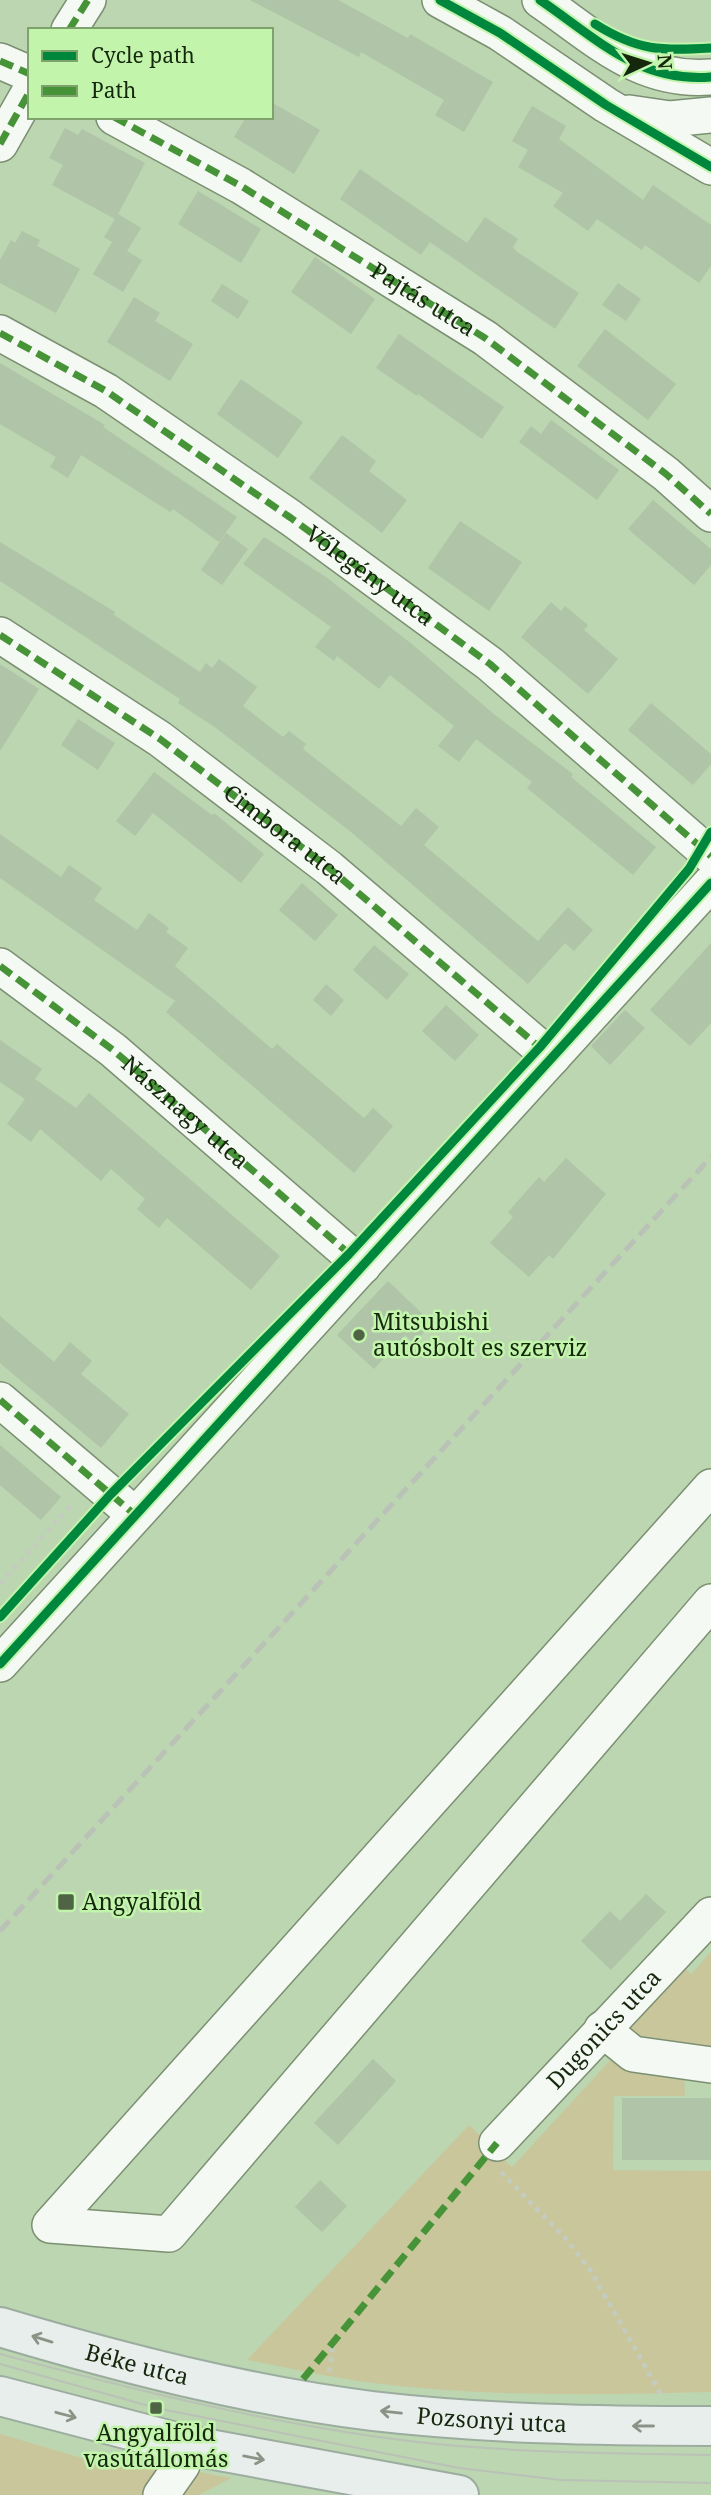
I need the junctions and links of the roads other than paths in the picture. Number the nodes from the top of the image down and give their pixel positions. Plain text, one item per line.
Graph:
1 (88, 0) edge
2 (440, 0) edge
3 (540, 0) edge
4 (70, 28) edge
5 (0, 61) edge
6 (28, 73) edge
7 (711, 77) edge
8 (28, 95) edge
9 (606, 105) junction
10 (711, 115) edge
11 (118, 119) edge
12 (0, 144) edge
13 (711, 167) edge
14 (0, 333) edge
15 (711, 514) edge
16 (0, 635) edge
17 (711, 856) edge
18 (711, 883) edge
19 (0, 966) edge
20 (552, 1058) junction
21 (363, 1266) junction
22 (0, 1400) edge
23 (711, 1487) edge
24 (134, 1514) junction
25 (711, 1602) edge
26 (0, 1664) edge
27 (711, 1915) edge
28 (602, 2029) junction
29 (711, 2065) edge
30 (497, 2143) road end
31 (0, 2327) edge
32 (275, 2395) joint
33 (0, 2396) edge
34 (711, 2426) edge
35 (187, 2445) junction
36 (161, 2495) edge
37 (459, 2495) edge

1 - 4 street
2 - 9 street
3 - 7 street
5 - 6 street
8 - 12 street
9 - 10 street
9 - 13 street
11 - 15 street, Pajtás utca
14 - 17 street, Vőlegény utca
16 - 20 street, Cimbora utca
18 - 20 street
19 - 21 street, Násznagy utca
20 - 21 street
21 - 24 street
22 - 24 street
23 - 25 street
24 - 26 street
27 - 28 street, Dugonics utca
28 - 29 street
28 - 30 street, Dugonics utca
32 -> 31 main road, Béke utca
34 -> 32 main road, Pozsonyi utca
33 -> 35 main road
35 - 36 street
35 -> 37 main road

